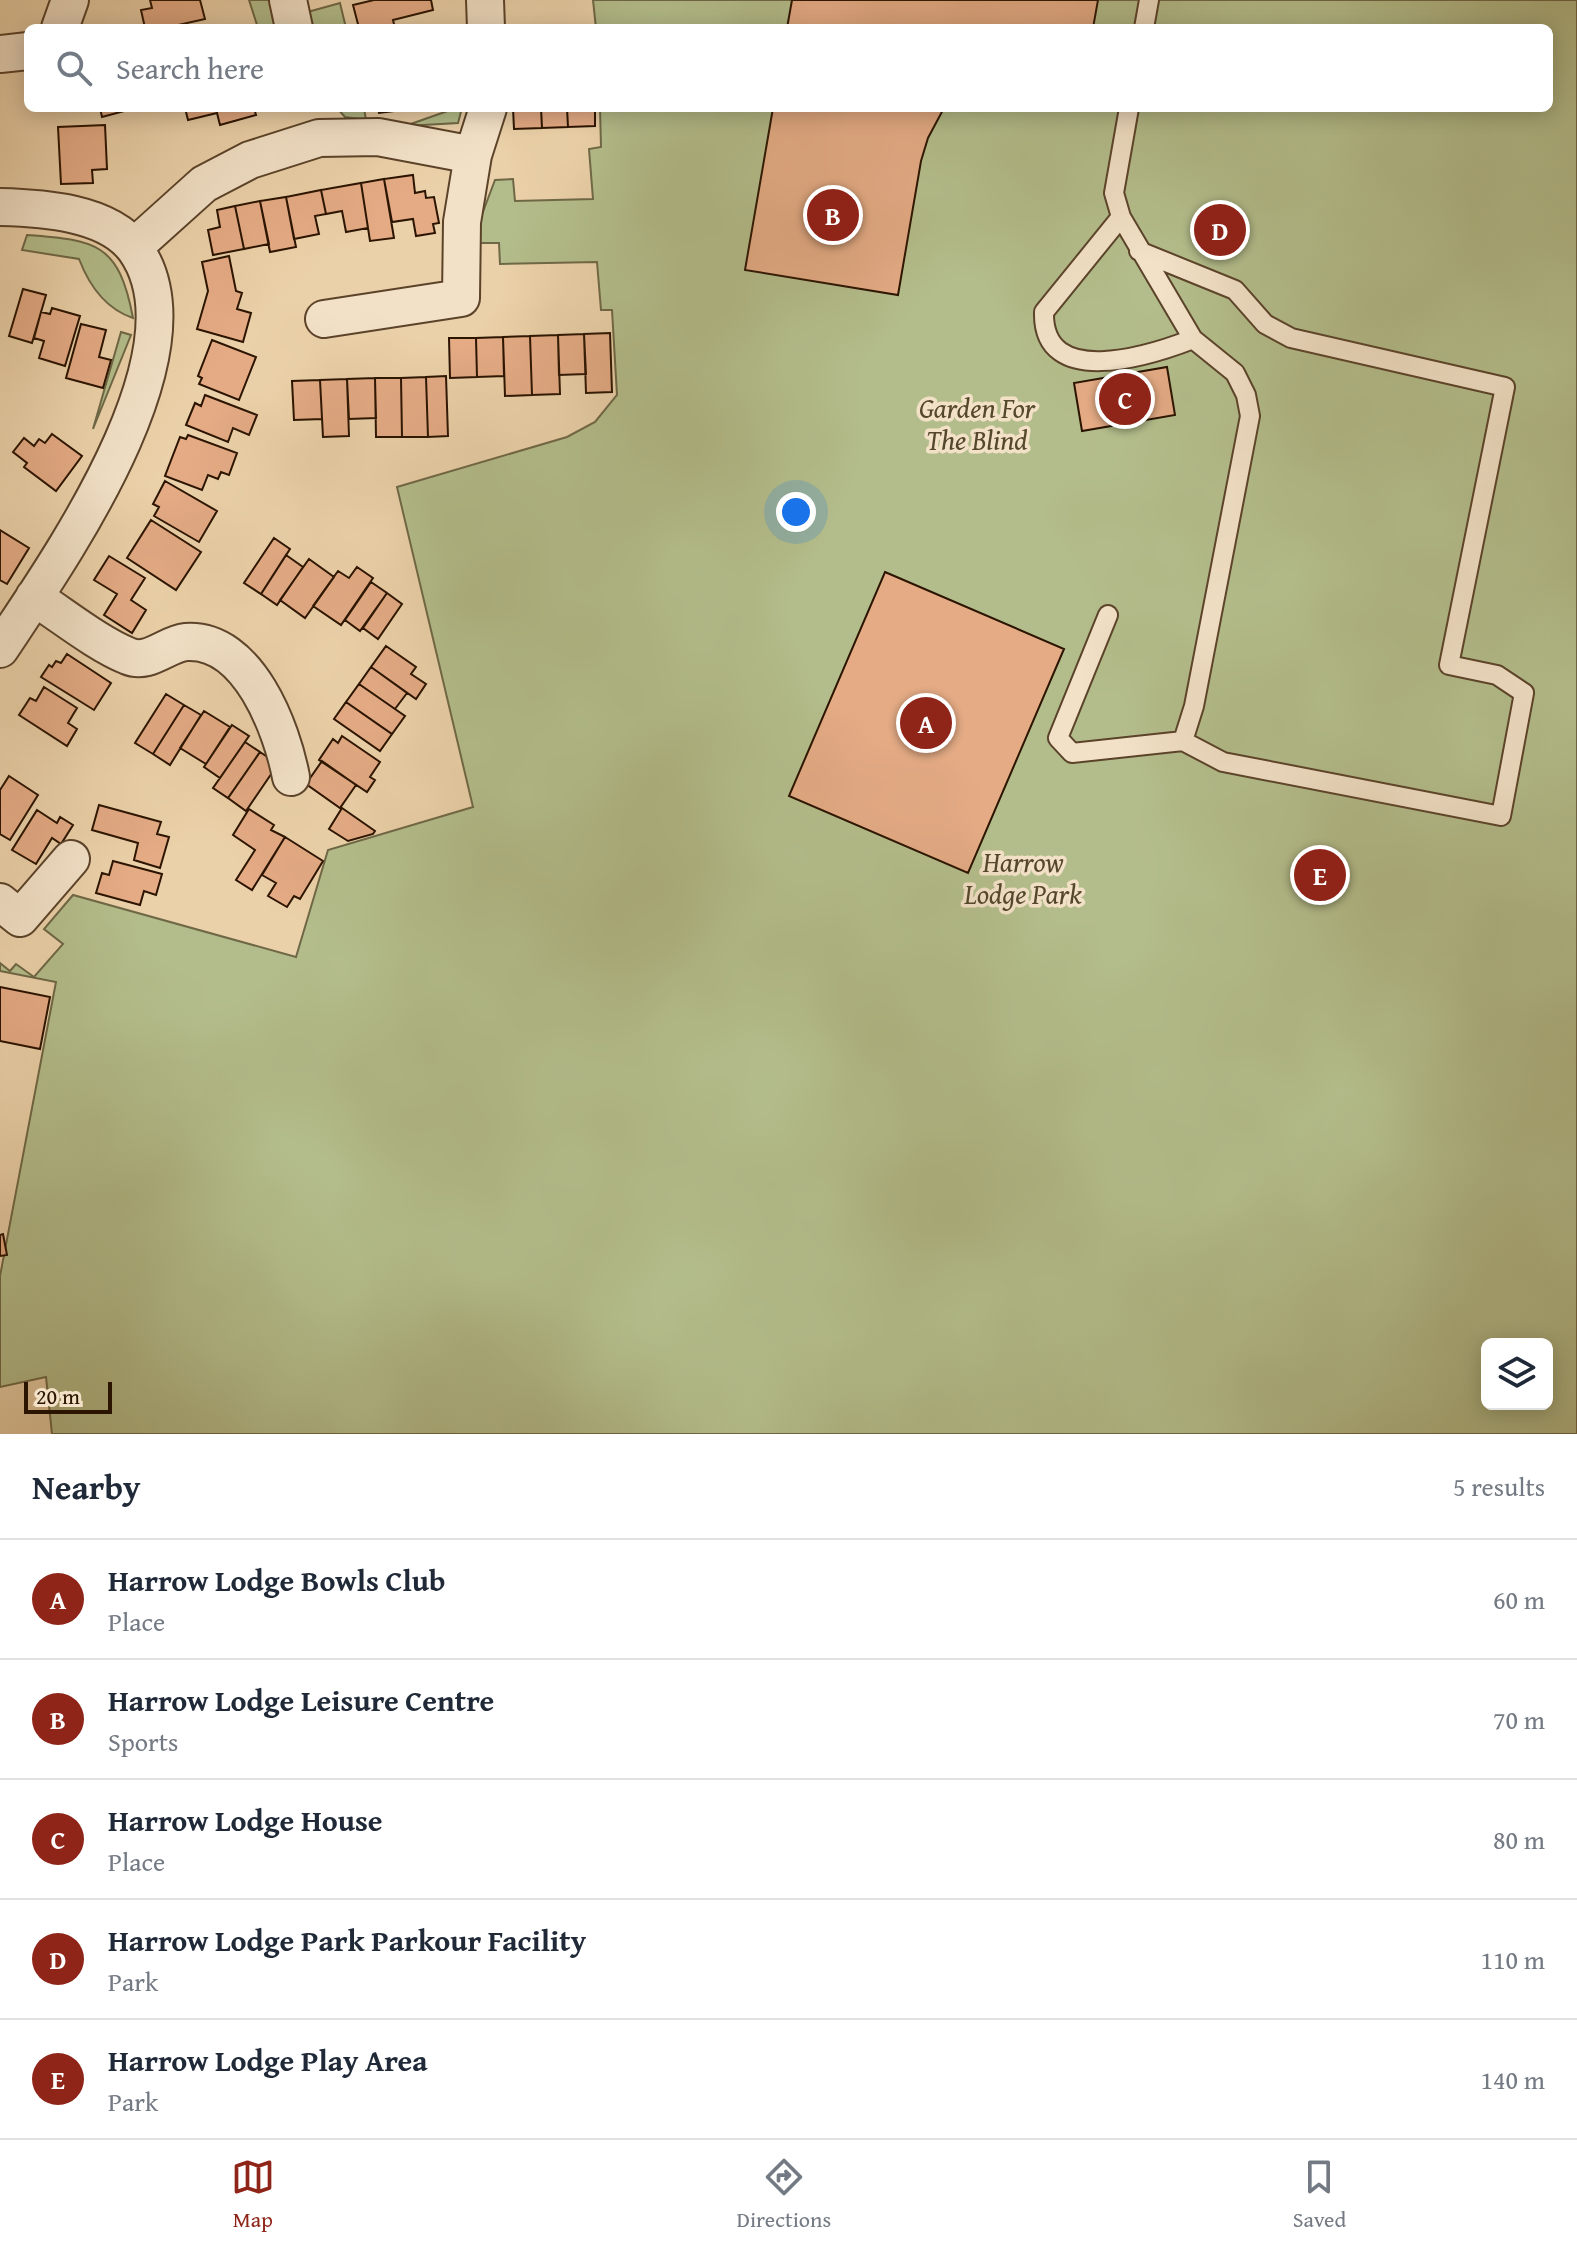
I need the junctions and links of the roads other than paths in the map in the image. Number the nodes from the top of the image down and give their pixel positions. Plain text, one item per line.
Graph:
1 (70, 0) edge
2 (288, 0) edge
3 (485, 0) edge
4 (1149, 0) edge
5 (61, 24) edge
6 (293, 24) edge
7 (486, 24) edge
8 (1145, 24) edge
9 (24, 51) edge
10 (0, 54) edge
11 (487, 112) edge
12 (1128, 112) edge
13 (315, 123) edge
14 (473, 155) junction
15 (0, 207) edge
16 (1121, 217) junction
17 (134, 247) junction
18 (1139, 251) junction
19 (324, 319) dead end
20 (1193, 339) junction
21 (34, 597) junction
22 (1108, 615) dead end
23 (0, 649) edge
24 (1183, 741) junction
25 (291, 777) dead end
26 (71, 859) dead end
27 (0, 902) edge

1 - 5 street
2 - 6 street
3 - 7 street
4 - 8 lane
9 - 10 street
11 - 14 street
12 - 16 lane
13 - 14 street
13 - 17 street
14 - 19 street
15 - 17 street
16 - 18 lane
16 - 20 lane
17 - 21 street
18 - 20 lane
18 - 24 lane
20 - 24 lane
21 - 23 street
21 - 25 street
22 - 24 lane
26 - 27 street

